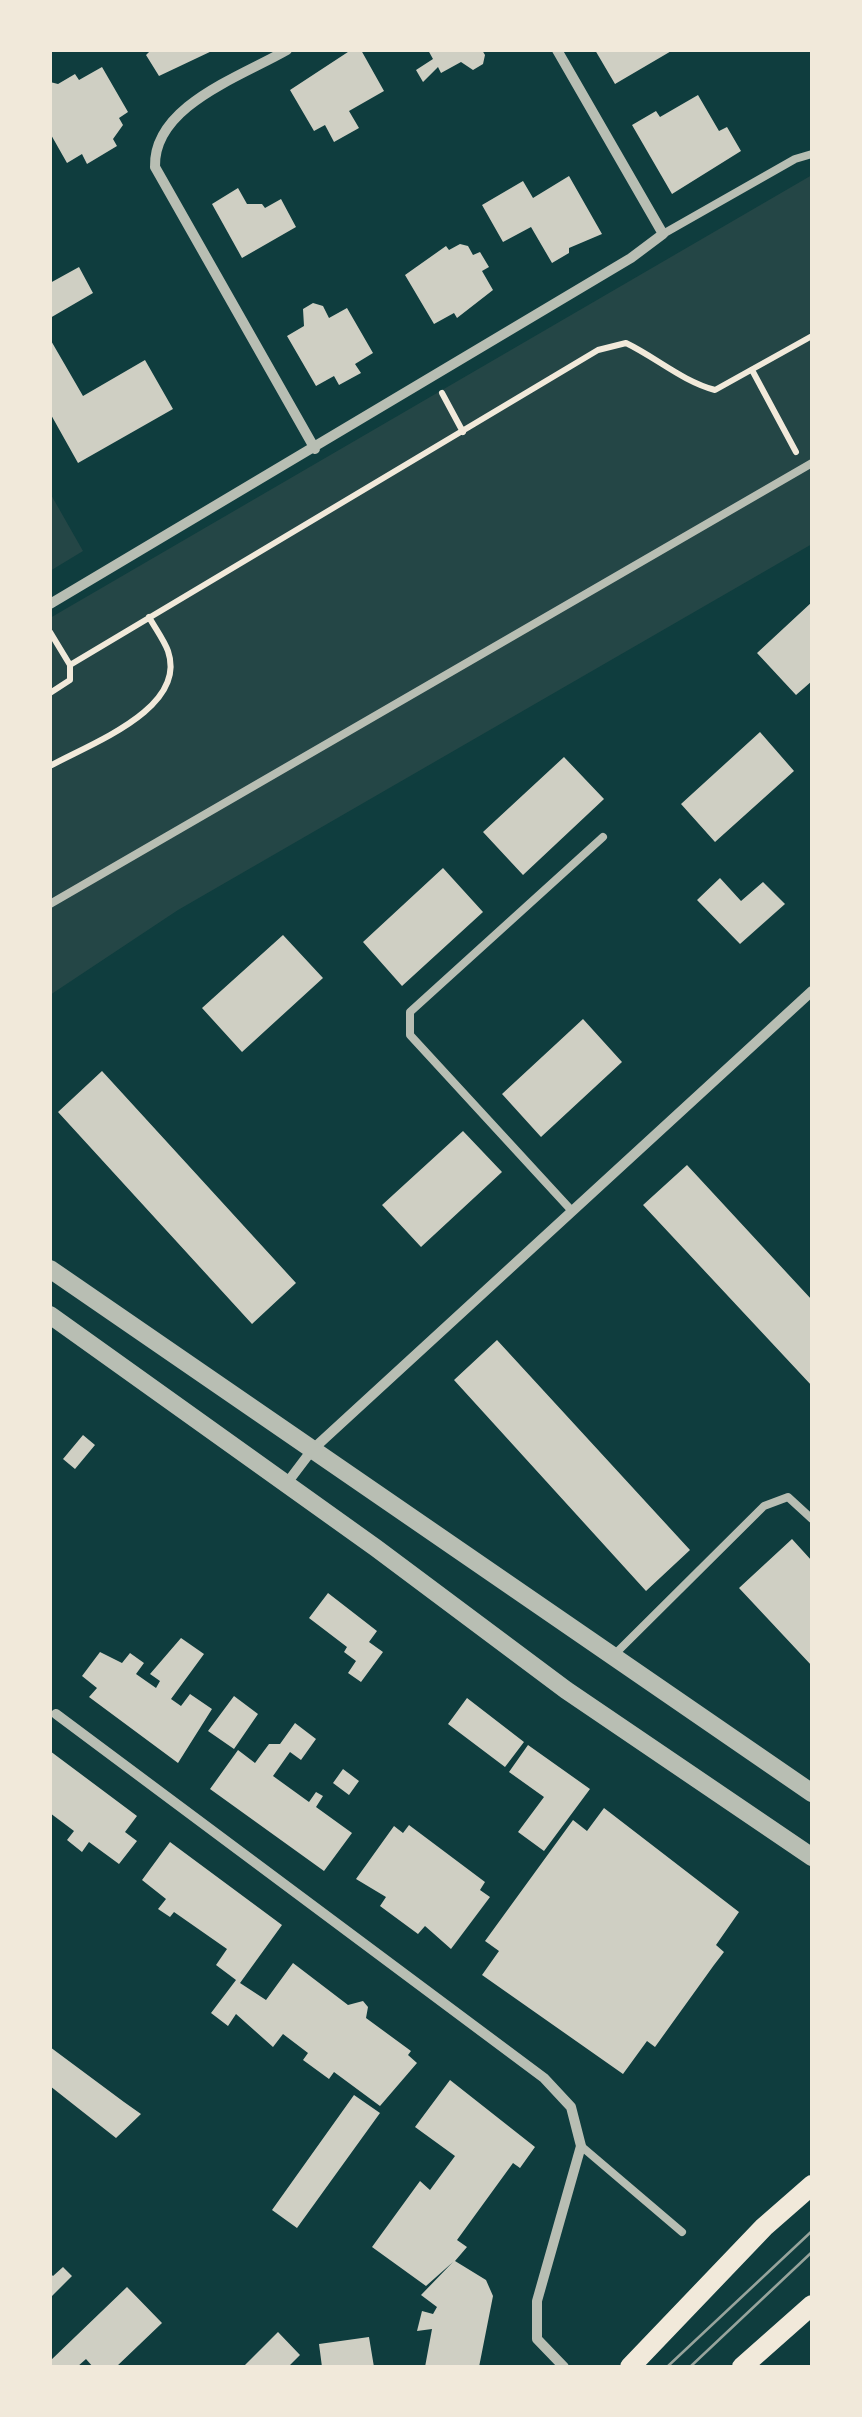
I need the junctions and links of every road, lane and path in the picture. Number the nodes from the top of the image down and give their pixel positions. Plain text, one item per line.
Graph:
1 (286, 50) edge
2 (557, 50) edge
3 (812, 154) edge
4 (663, 234) junction
5 (812, 336) edge
6 (752, 370) junction
7 (432, 374) junction
8 (463, 432) junction
9 (315, 448) junction
10 (808, 465) edge
11 (50, 604) edge
12 (149, 617) junction
13 (50, 632) edge
14 (70, 665) junction
15 (50, 693) edge
16 (50, 766) edge
17 (602, 837) dead end
18 (50, 904) edge
19 (812, 991) edge
20 (572, 1211) junction
21 (50, 1268) edge
22 (50, 1315) edge
23 (312, 1450) junction
24 (286, 1483) junction
25 (812, 1519) edge
26 (612, 1657) junction
27 (56, 1714) dead end
28 (812, 1793) edge
29 (812, 1857) edge
30 (582, 2146) junction
31 (812, 2185) edge
32 (682, 2232) dead end
33 (812, 2305) edge
34 (564, 2367) edge
35 (630, 2367) edge
36 (742, 2367) edge

1 - 9 street
2 - 4 street
3 - 4 lane
4 - 7 street
5 - 6 path
6 - 8 path
6 - 10 path
7 - 8 path
7 - 9 street
8 - 12 path
9 - 11 street
10 - 18 lane
12 - 14 path
12 - 16 path
13 - 14 path
14 - 15 path
17 - 20 lane
19 - 20 street
20 - 23 street
21 - 23 street
22 - 24 street
23 - 24 street
23 - 26 street
24 - 29 street
25 - 26 lane
26 - 28 street
27 - 30 street
30 - 32 lane
30 - 34 street
31 - 35 main road
33 - 36 main road

